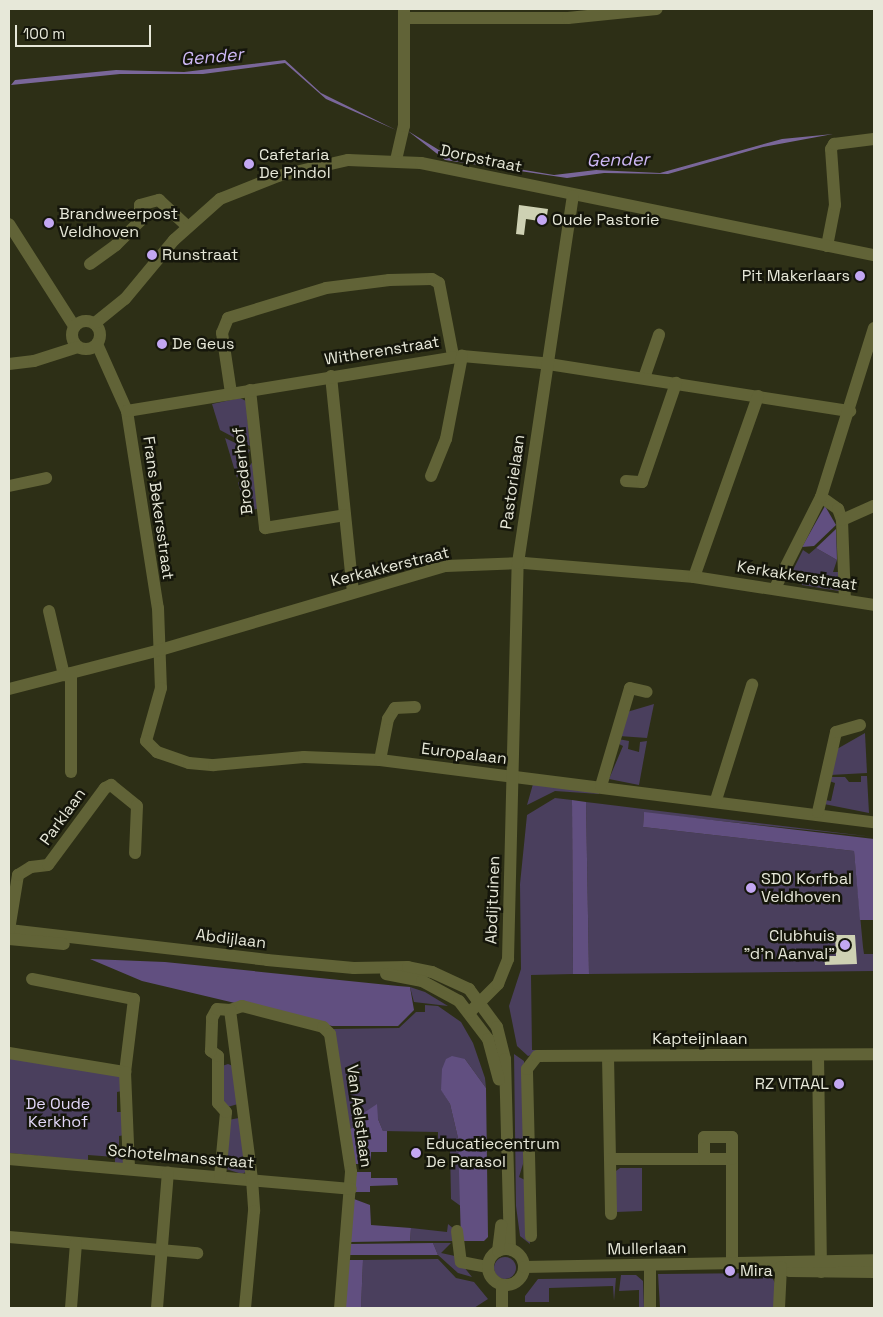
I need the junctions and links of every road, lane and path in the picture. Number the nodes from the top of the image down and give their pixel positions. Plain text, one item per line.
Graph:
1 (657, 9) edge
2 (616, 12) edge
3 (404, 14) edge
4 (874, 139) edge
5 (396, 160) junction
6 (573, 196) junction
7 (9, 224) edge
8 (187, 226) junction
9 (827, 246) junction
10 (874, 255) edge
11 (90, 264) dead end
12 (874, 328) edge
13 (86, 335) junction
14 (659, 335) dead end
15 (457, 356) junction
16 (13, 363) edge
17 (547, 364) junction
18 (331, 376) junction
19 (644, 378) junction
20 (676, 383) junction
21 (250, 390) junction
22 (231, 393) junction
23 (758, 396) junction
24 (127, 411) junction
25 (850, 411) junction
26 (431, 476) dead end
27 (46, 478) dead end
28 (626, 481) dead end
29 (9, 486) edge
30 (821, 497) junction
31 (874, 506) edge
32 (345, 514) junction
33 (842, 520) junction
34 (518, 563) junction
35 (694, 578) junction
36 (775, 588) junction
37 (352, 592) junction
38 (845, 600) junction
39 (874, 605) edge
40 (49, 610) dead end
41 (160, 650) junction
42 (68, 674) junction
43 (752, 684) dead end
44 (9, 689) edge
45 (647, 692) dead end
46 (415, 707) dead end
47 (860, 725) dead end
48 (380, 760) junction
49 (71, 772) dead end
50 (512, 776) junction
51 (600, 786) junction
52 (716, 800) junction
53 (818, 812) junction
54 (874, 822) edge
55 (135, 853) dead end
56 (9, 930) edge
57 (9, 939) edge
58 (104, 942) junction
59 (354, 968) junction
60 (32, 979) dead end
61 (480, 1001) junction
62 (230, 1010) junction
63 (470, 1012) junction
64 (9, 1052) edge
65 (874, 1054) edge
66 (238, 1055) junction
67 (818, 1055) junction
68 (218, 1056) junction
69 (608, 1056) junction
70 (125, 1072) junction
71 (245, 1109) junction
72 (226, 1112) junction
73 (9, 1159) edge
74 (610, 1159) junction
75 (704, 1159) junction
76 (732, 1160) junction
77 (129, 1169) junction
78 (168, 1172) junction
79 (220, 1177) junction
80 (252, 1179) junction
81 (351, 1189) junction
82 (611, 1214) dead end
83 (457, 1231) dead end
84 (531, 1236) dead end
85 (9, 1237) edge
86 (76, 1243) junction
87 (162, 1250) junction
88 (504, 1250) junction
89 (197, 1253) dead end
90 (874, 1260) edge
91 (732, 1264) junction
92 (775, 1265) junction
93 (650, 1266) junction
94 (487, 1267) junction
95 (822, 1267) junction
96 (524, 1268) junction
97 (874, 1272) edge
98 (506, 1285) junction
99 (71, 1308) edge
100 (157, 1308) edge
101 (245, 1308) edge
102 (340, 1308) edge
103 (502, 1308) edge
104 (509, 1308) edge
105 (650, 1308) edge
106 (779, 1308) edge

1 - 2 street
2 - 3 street
3 - 5 street
4 - 9 street
5 - 6 street, Dorpstraat
5 - 8 street, Dorpstraat
6 - 9 street, Dorpstraat
6 - 17 street, Pastorielaan
7 - 13 street, Frans Bekersstraat
8 - 11 street
8 - 13 street, Dorpstraat
9 - 10 street, Dorpstraat
12 - 25 street
13 - 16 street, Dorpstraat
13 - 24 street, Frans Bekersstraat
14 - 19 street
15 - 17 street, Witherenstraat
15 - 18 street, Witherenstraat
15 - 22 street
15 - 26 street
17 - 19 street, Witherenstraat
17 - 34 street, Pastorielaan
18 - 21 street, Witherenstraat
18 - 32 street
19 - 20 street, Witherenstraat
20 - 23 street, Witherenstraat
20 - 28 street
21 - 22 street, Witherenstraat
21 - 32 street, Broederhof
22 - 24 street, Witherenstraat
23 - 25 street, Witherenstraat
23 - 35 street
24 - 41 street, Frans Bekersstraat
25 - 30 street
27 - 29 street
30 - 33 street
30 - 36 street
31 - 33 street
32 - 37 street
33 - 38 street
34 - 35 street, Kerkakkerstraat
34 - 37 street, Kerkakkerstraat
34 - 50 street, Pastorielaan
35 - 36 street, Kerkakkerstraat
36 - 38 street, Kerkakkerstraat
37 - 41 street, Kerkakkerstraat
38 - 39 street, Kerkakkerstraat
40 - 42 street
41 - 42 street, Kerkakkerstraat
41 - 48 street, Europalaan
42 - 44 street, Kerkakkerstraat
42 - 49 street, Parklaan
43 - 52 street
45 - 51 street
46 - 48 street
47 - 53 street
48 - 50 street, Europalaan
50 - 51 street, Europalaan
50 - 61 street, Abdijtuinen
51 - 52 street, Europalaan
52 - 53 street, Europalaan
53 - 54 street, Europalaan
55 - 56 street, Parklaan
56 - 58 street, Abdijlaan
57 - 58 street, Abdijlaan
58 - 59 street, Abdijlaan
59 - 61 street, Abdijlaan
59 - 63 street, Abdijlaan
60 - 70 street
61 - 63 street, Abdijtuinen
61 - 88 street, Abdijlaan
62 - 66 street
62 - 68 street
62 - 81 street, Van Aelstlaan
63 - 88 street
64 - 70 street
65 - 67 street, Kapteijnlaan
66 - 68 street
66 - 71 street
67 - 69 street, Kapteijnlaan
67 - 95 street
68 - 72 street
69 - 74 street
69 - 84 street, Kapteijnlaan
70 - 77 street
71 - 72 street
71 - 80 street
72 - 79 street
73 - 77 street, Schotelmansstraat
74 - 75 street
74 - 82 street
75 - 76 street
75 - 76 street
76 - 91 street
77 - 78 street, Schotelmansstraat
78 - 79 street, Schotelmansstraat
78 - 87 street
79 - 80 street, Schotelmansstraat
80 - 81 street, Schotelmansstraat
80 - 101 street
81 - 102 street, Van Aelstlaan
83 - 94 street
85 - 86 street
86 - 87 street
86 - 99 street
87 - 89 street
87 - 100 street
88 - 94 street
88 - 96 street
90 - 95 street, Mullerlaan
91 - 92 street, Mullerlaan
91 - 93 street, Mullerlaan
92 - 95 street, Mullerlaan
92 - 106 street
93 - 96 street, Mullerlaan
93 - 105 street
94 - 98 street
95 - 97 street, Mullerlaan
96 - 98 street
98 - 103 street
98 - 104 street

